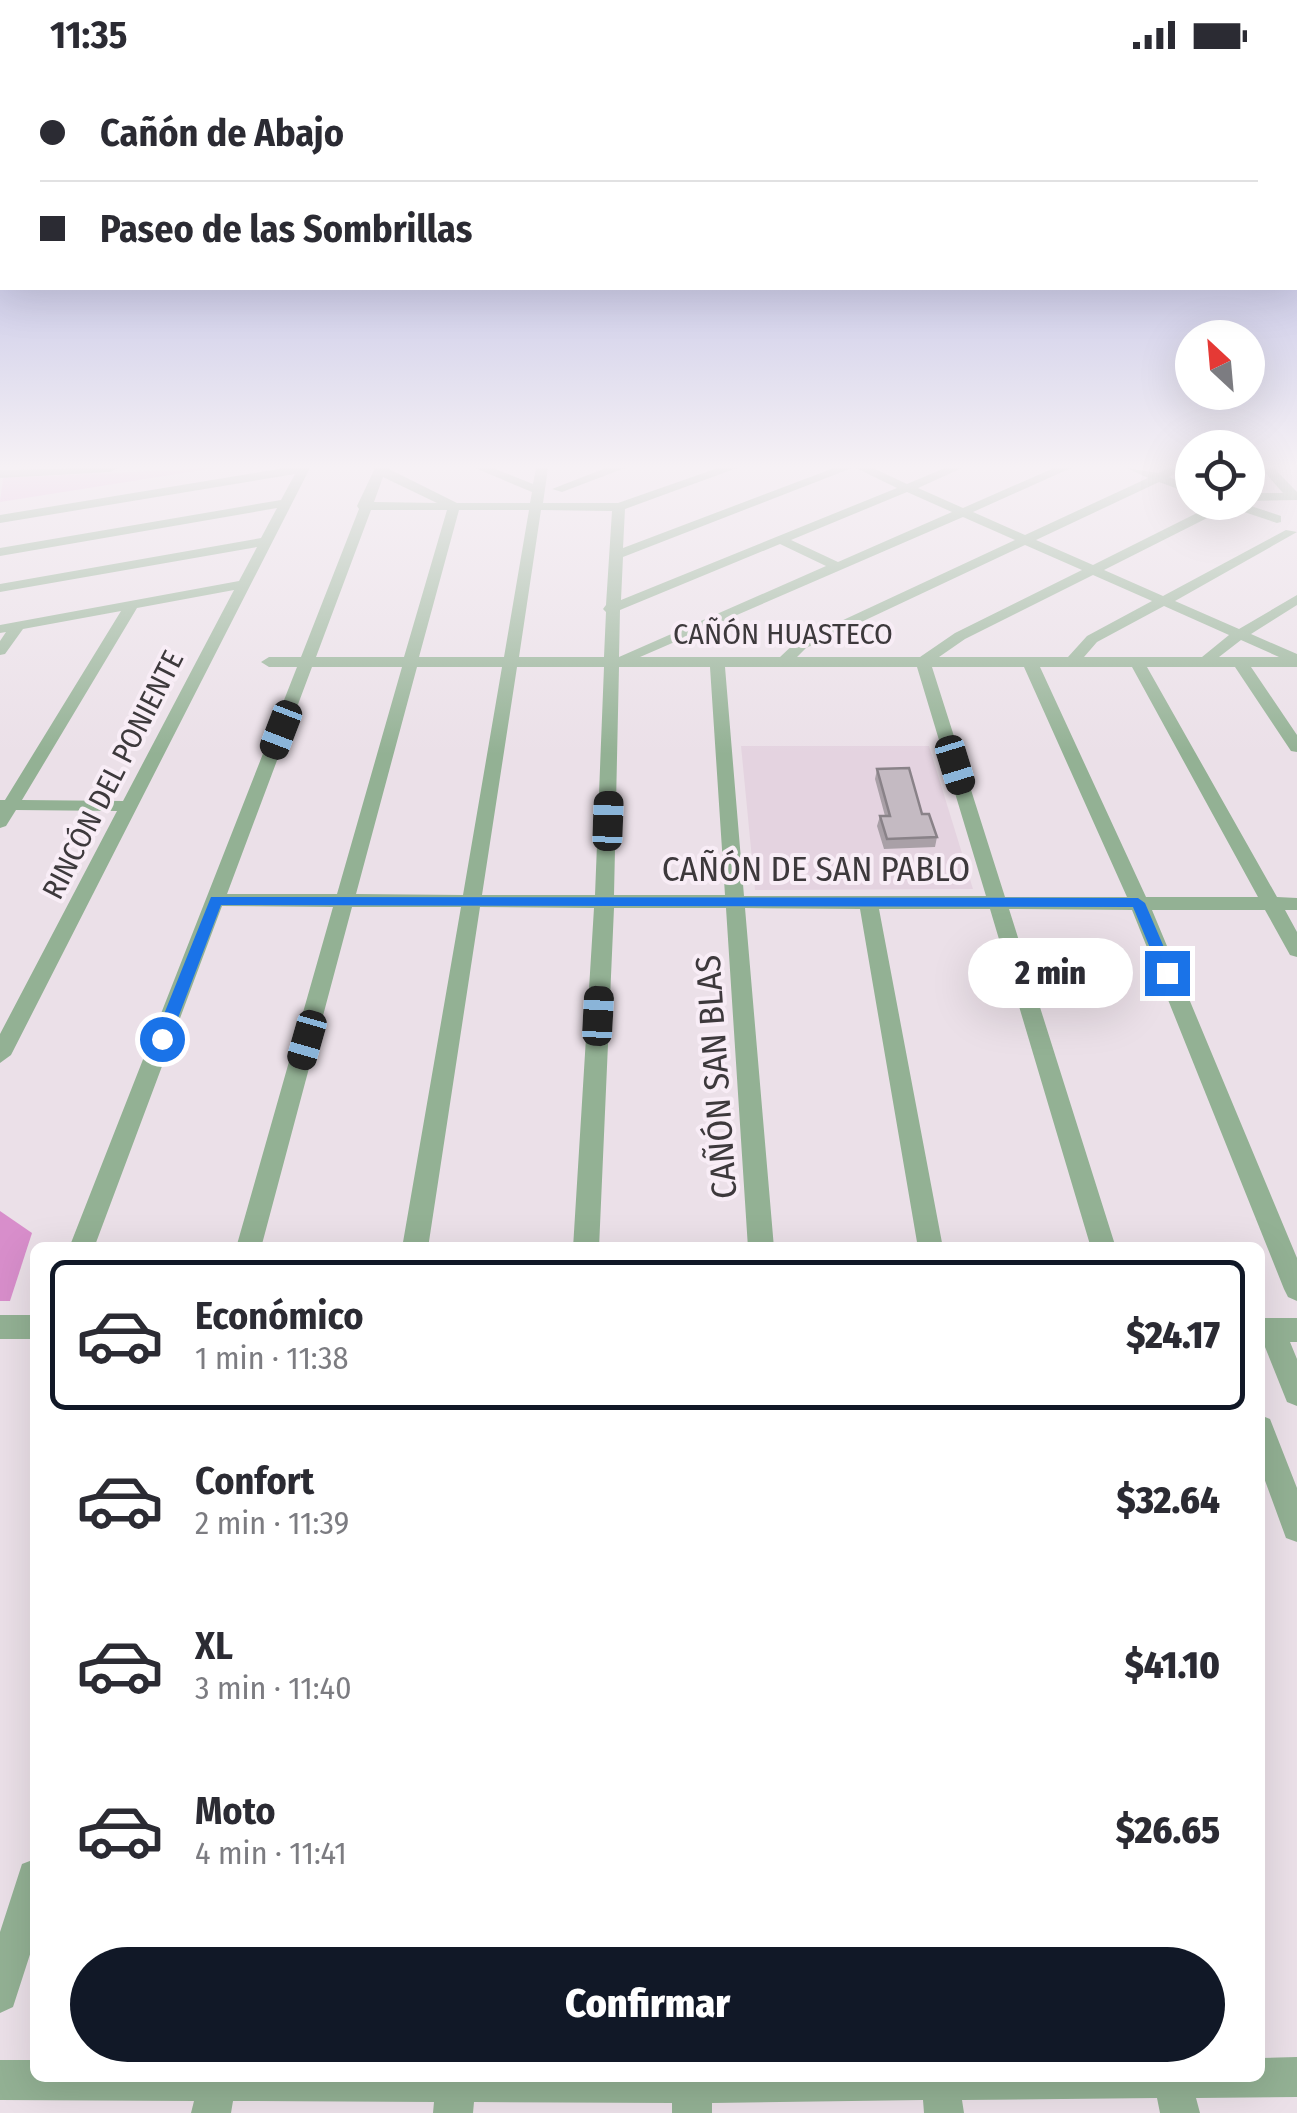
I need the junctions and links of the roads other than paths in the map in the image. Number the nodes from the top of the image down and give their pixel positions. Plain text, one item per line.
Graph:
1 (137, 563) edge
2 (254, 563) edge
3 (342, 563) edge
4 (438, 563) edge
5 (532, 563) edge
6 (615, 563) edge
7 (723, 563) edge
8 (830, 563) edge
9 (842, 563) edge
10 (974, 563) edge
11 (1076, 563) edge
12 (1105, 563) edge
13 (1240, 563) edge
14 (836, 566) junction
15 (1092, 570) junction
16 (243, 584) junction
17 (0, 588) edge
18 (1297, 599) edge
19 (1164, 601) junction
20 (132, 605) junction
21 (610, 609) junction
22 (18, 626) junction
23 (0, 630) edge
24 (1241, 634) junction
25 (0, 650) edge
26 (1297, 661) edge
27 (269, 662) dead end
28 (307, 662) junction
29 (410, 662) junction
30 (512, 662) junction
31 (613, 662) junction
32 (718, 662) junction
33 (784, 662) junction
34 (924, 662) junction
35 (1030, 662) junction
36 (1072, 662) junction
37 (1136, 662) junction
38 (1207, 662) junction
39 (1240, 662) junction
40 (1297, 748) edge
41 (6, 805) edge
42 (130, 806) junction
43 (0, 822) edge
44 (216, 900) junction
45 (475, 900) junction
46 (605, 900) junction
47 (736, 900) junction
48 (346, 901) junction
49 (868, 902) junction
50 (996, 902) junction
51 (1138, 903) junction
52 (1272, 904) junction
53 (1297, 904) edge
54 (1297, 950) edge
55 (0, 1054) edge
56 (83, 1242) edge
57 (250, 1242) edge
58 (416, 1242) edge
59 (586, 1242) edge
60 (760, 1242) edge
61 (930, 1242) edge
62 (1102, 1242) edge
63 (1297, 1289) edge
64 (30, 1327) edge
65 (0, 1328) edge
66 (1276, 1330) edge
67 (1297, 1393) edge
68 (1265, 1442) edge
69 (1297, 1528) edge
70 (30, 1895) edge
71 (0, 1994) edge
72 (1297, 2077) edge
73 (1265, 2078) edge
74 (0, 2080) edge
75 (30, 2081) edge
76 (43, 2082) edge
77 (1226, 2082) edge
78 (215, 2090) edge
79 (455, 2090) edge
80 (941, 2090) edge
81 (1175, 2090) edge
82 (691, 2091) edge

1 - 17 street
2 - 16 street, RINCÓN DEL PONIENTE
3 - 28 street
4 - 29 street
5 - 30 street
6 - 21 street
7 - 21 street
8 - 14 street
9 - 14 street
10 - 33 street
11 - 15 street
12 - 15 street
13 - 19 street
14 - 31 street
15 - 19 street
15 - 34 street
16 - 20 street
16 - 42 street, RINCÓN DEL PONIENTE
18 - 24 street
19 - 24 street
19 - 36 street
20 - 22 street
20 - 41 street
21 - 31 street
22 - 23 street
22 - 25 street
24 - 26 street
24 - 38 street
26 - 39 street, CAÑÓN HUASTECO
27 - 28 street, CAÑÓN HUASTECO
28 - 29 street, CAÑÓN HUASTECO
28 - 44 street
29 - 30 street, CAÑÓN HUASTECO
29 - 48 street
30 - 31 street, CAÑÓN HUASTECO
30 - 45 street
31 - 32 street, CAÑÓN HUASTECO
31 - 46 street
32 - 33 street, CAÑÓN HUASTECO
32 - 47 street, CAÑÓN SAN BLAS
33 - 34 street, CAÑÓN HUASTECO
34 - 35 street, CAÑÓN HUASTECO
34 - 50 street
35 - 36 street, CAÑÓN HUASTECO
35 - 51 street
36 - 37 street, CAÑÓN HUASTECO
37 - 38 street, CAÑÓN HUASTECO
37 - 52 street
38 - 39 street, CAÑÓN HUASTECO
39 - 40 street
41 - 42 street
41 - 43 street
42 - 55 street, RINCÓN DEL PONIENTE
44 - 48 street, CAÑÓN DE SAN PABLO
44 - 56 street
45 - 46 street, CAÑÓN DE SAN PABLO
45 - 48 street, CAÑÓN DE SAN PABLO
45 - 58 street
46 - 47 street, CAÑÓN DE SAN PABLO
46 - 59 street
47 - 49 street, CAÑÓN DE SAN PABLO
47 - 60 street, CAÑÓN SAN BLAS
48 - 57 street
49 - 50 street, CAÑÓN DE SAN PABLO
49 - 61 street
50 - 51 street, CAÑÓN DE SAN PABLO
50 - 62 street
51 - 52 street, CAÑÓN DE SAN PABLO
51 - 63 street
52 - 53 street, CAÑÓN DE SAN PABLO
52 - 54 street
64 - 65 street
66 - 67 street
68 - 69 street
70 - 71 street
72 - 73 street
74 - 75 street
76 - 78 street
77 - 81 street
78 - 79 street
79 - 82 street
80 - 81 street
80 - 82 street

